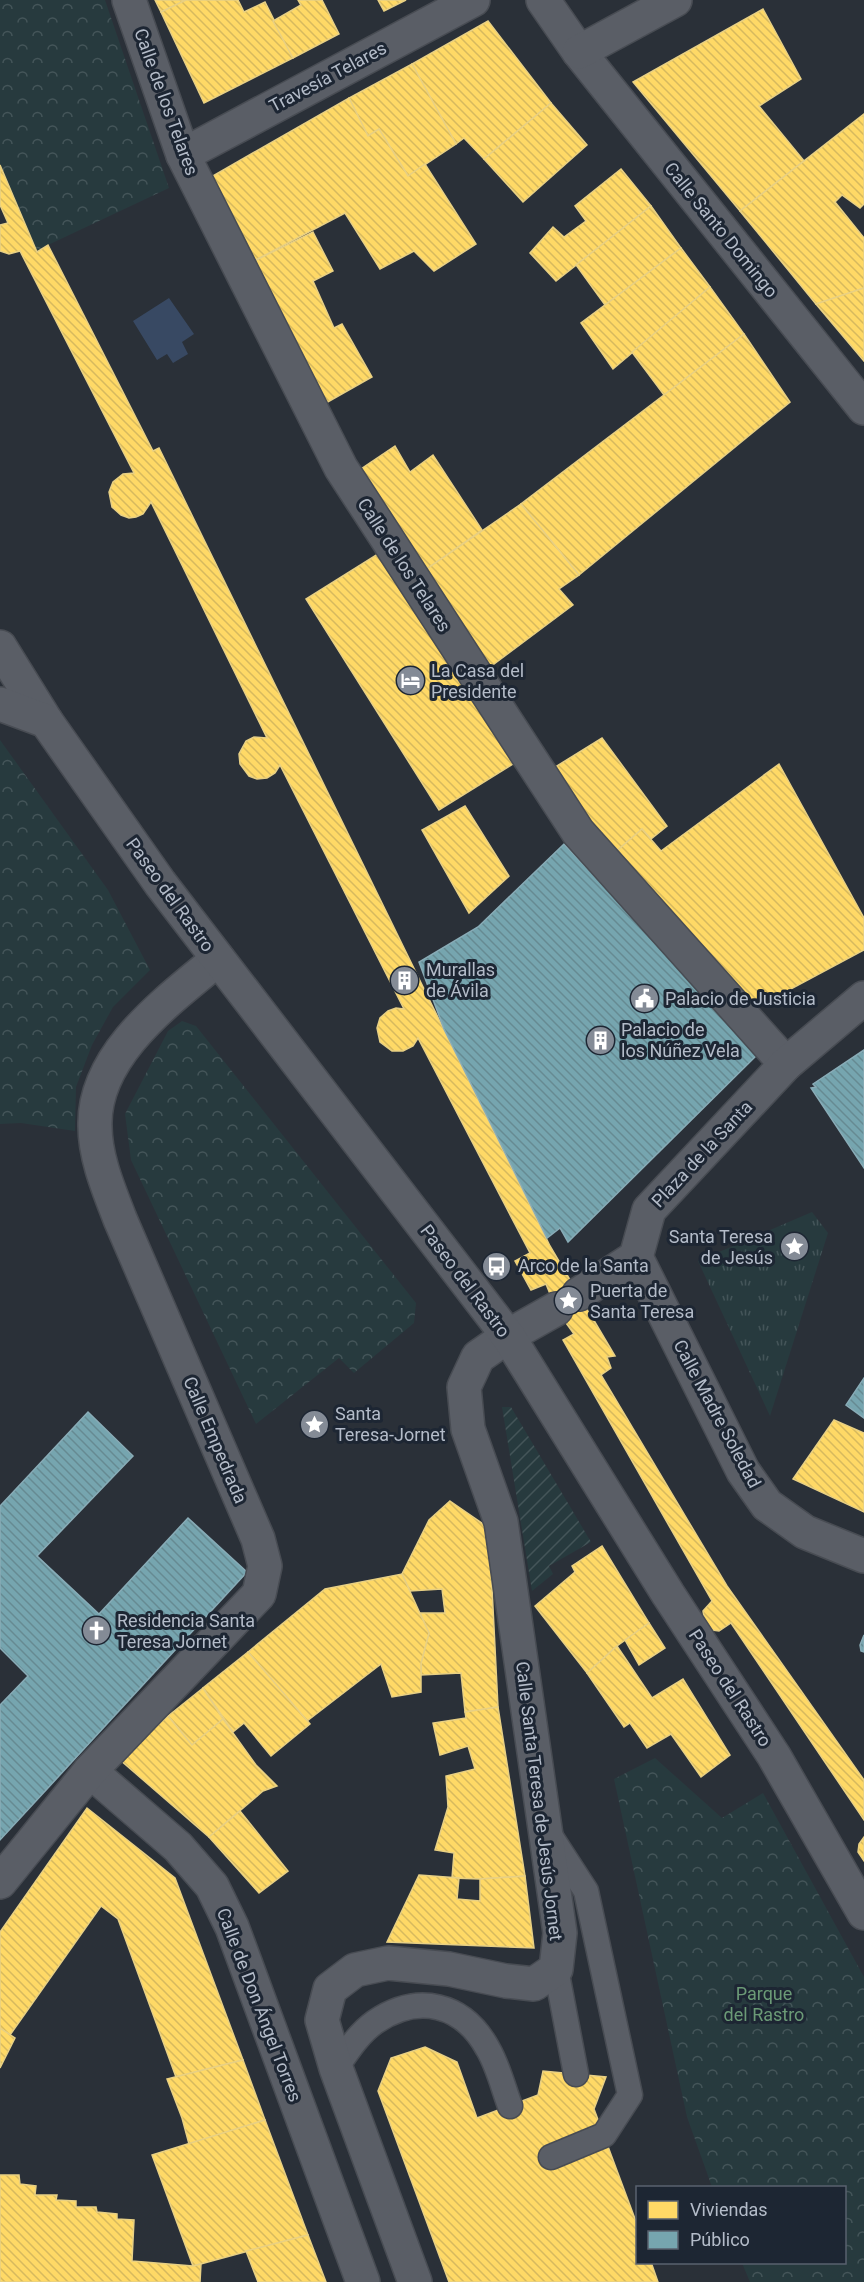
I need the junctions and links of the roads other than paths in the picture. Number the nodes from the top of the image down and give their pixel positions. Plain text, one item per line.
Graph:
1 (129, 0) edge
2 (473, 0) edge
3 (543, 0) edge
4 (675, 0) edge
5 (579, 52) junction
6 (183, 155) junction
7 (864, 408) edge
8 (0, 647) edge
9 (0, 704) edge
10 (46, 722) junction
11 (218, 958) junction
12 (864, 998) edge
13 (786, 1064) junction
14 (636, 1257) junction
15 (508, 1336) junction
16 (864, 1556) edge
17 (90, 1771) junction
18 (546, 1830) junction
19 (0, 1882) edge
20 (864, 1913) edge
21 (556, 1969) junction
22 (336, 2068) junction
23 (576, 2074) dead end
24 (510, 2106) dead end
25 (551, 2157) dead end
26 (363, 2282) edge
27 (415, 2282) edge

1 - 6 street, Calle de los Telares
2 - 6 street, Travesía Telares
3 - 5 street, Calle Santo Domingo
4 - 5 street
5 - 7 street, Calle Santo Domingo
6 - 13 street, Calle de los Telares
8 - 10 street, Paseo del Rastro
9 - 10 street
10 - 11 street, Paseo del Rastro
11 - 15 street, Paseo del Rastro
11 - 17 street, Calle Empedrada
12 - 13 street, Plaza de la Santa
13 - 14 street, Plaza de la Santa
14 - 15 street
14 - 16 street, Calle Madre Soledad
15 - 18 street, Calle Santa Teresa de Jesús Jornet
15 - 20 street, Paseo del Rastro
17 - 19 street, Calle Empedrada
17 - 26 street, Calle de Don Ángel Torres
18 - 21 street, Calle Santa Teresa de Jesús Jornet
18 - 25 lane
21 - 22 street
21 - 23 lane
22 - 24 lane
22 - 27 street

